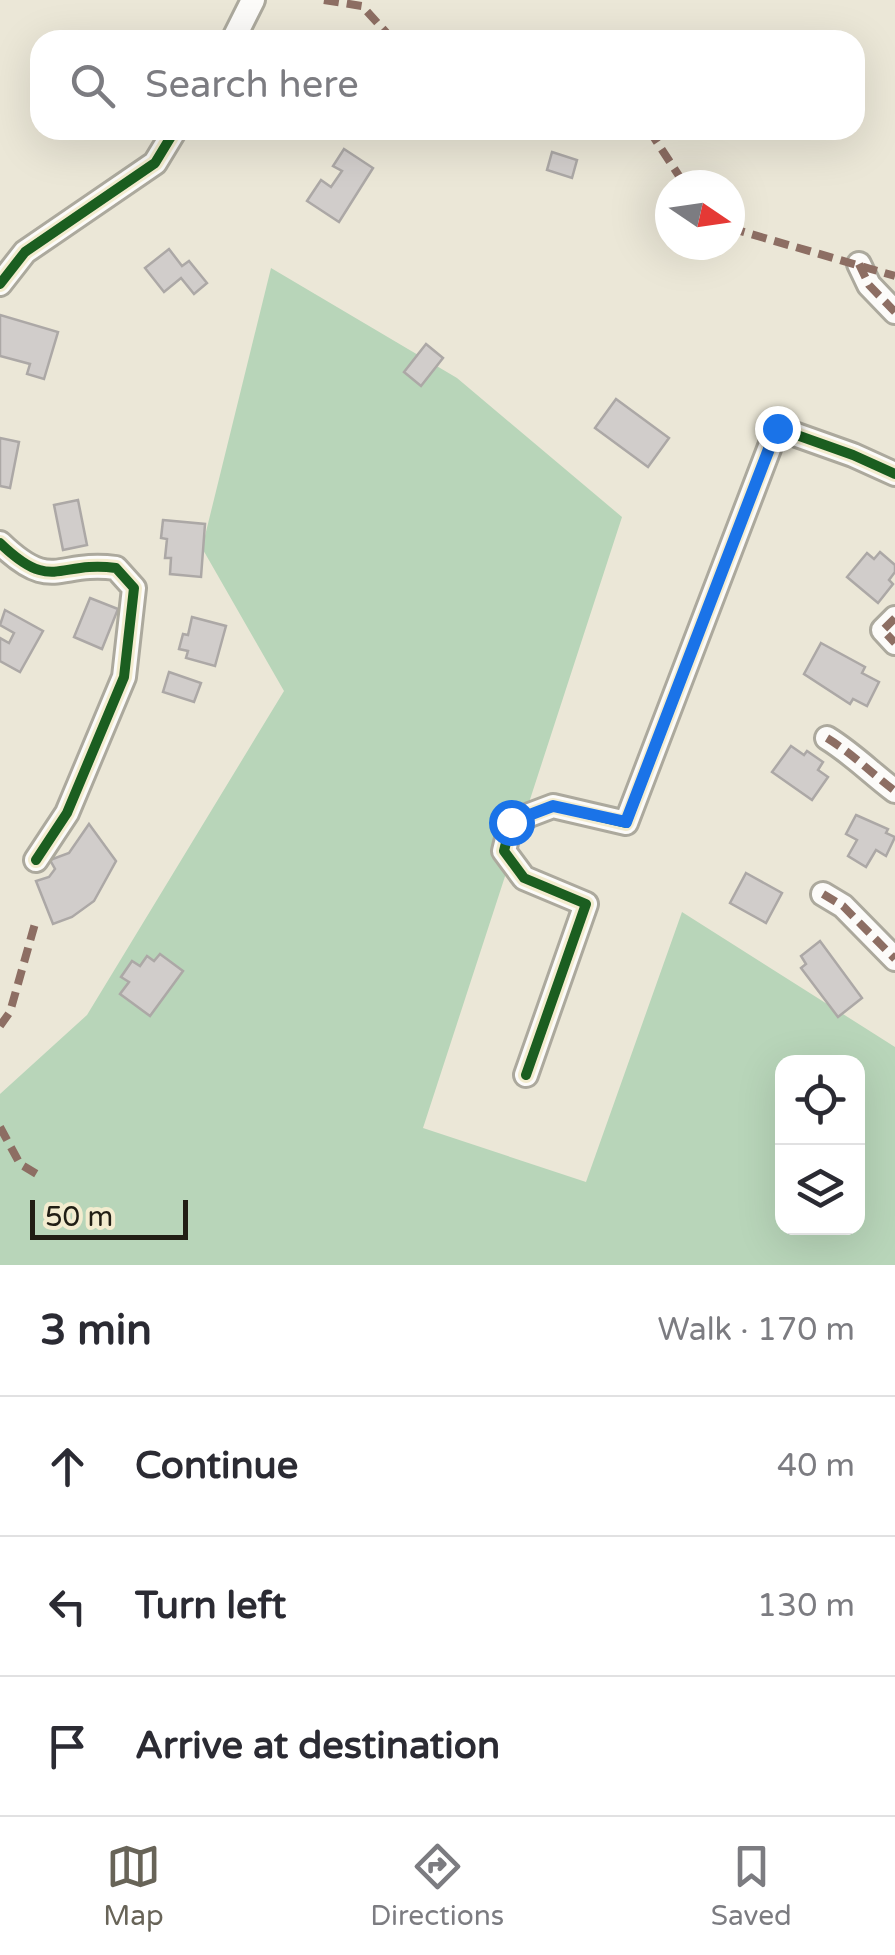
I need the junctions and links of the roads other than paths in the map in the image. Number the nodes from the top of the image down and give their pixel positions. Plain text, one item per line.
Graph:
1 (253, 0) edge
2 (237, 30) edge
3 (169, 140) edge
4 (860, 264) dead end
5 (0, 284) edge
6 (895, 312) edge
7 (895, 474) edge
8 (0, 543) edge
9 (895, 618) edge
10 (895, 643) edge
11 (827, 738) dead end
12 (895, 791) edge
13 (36, 860) dead end
14 (823, 894) dead end
15 (895, 959) edge
16 (526, 1076) dead end

1 - 2 street
3 - 5 street
4 - 6 street
7 - 16 street
8 - 13 street
9 - 10 street
11 - 12 street
14 - 15 street

